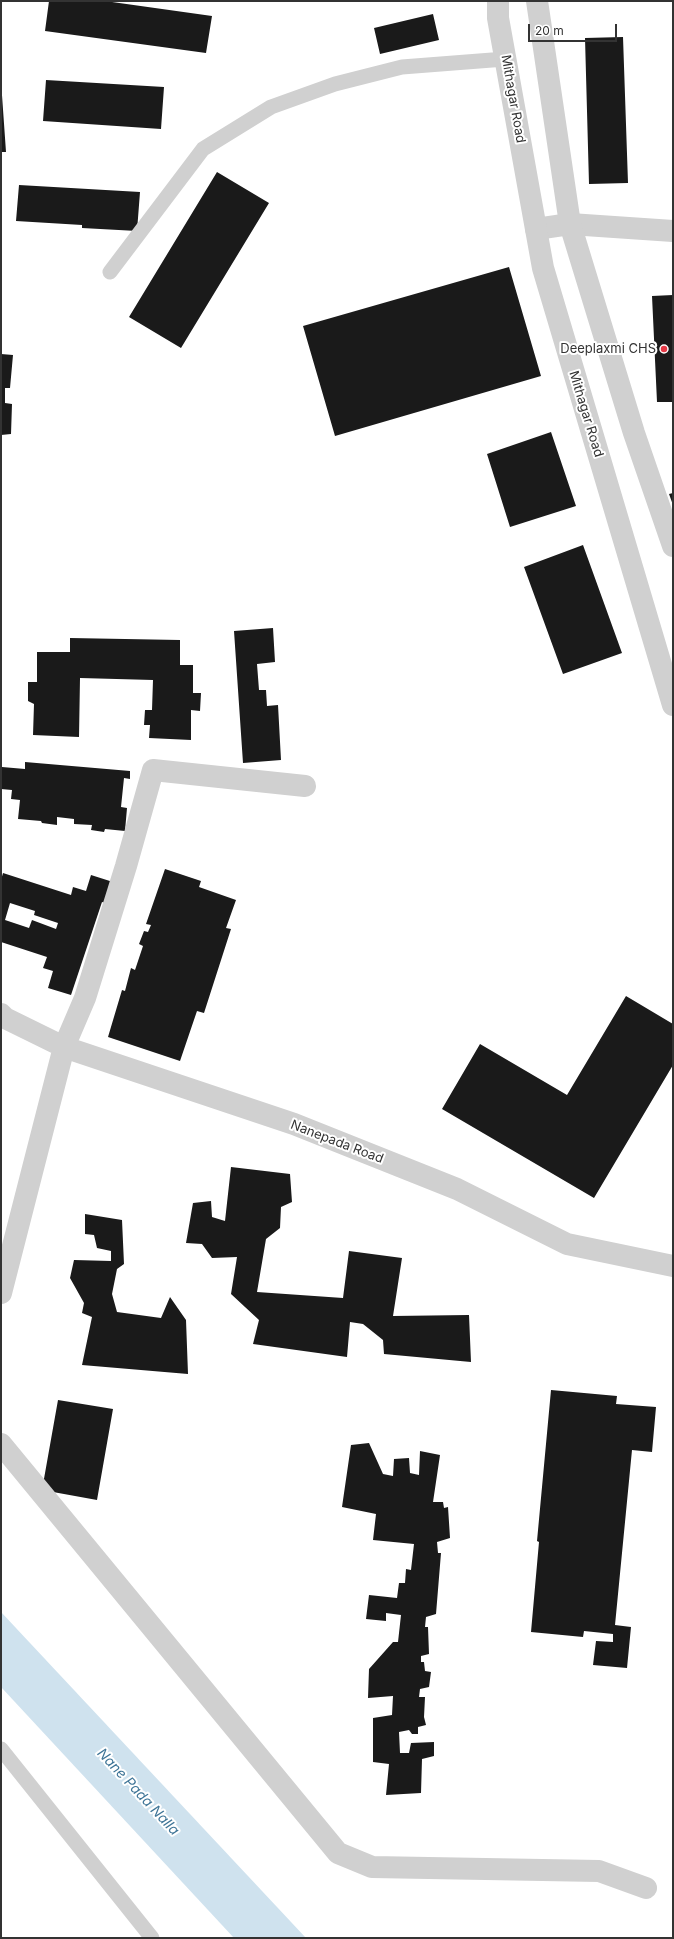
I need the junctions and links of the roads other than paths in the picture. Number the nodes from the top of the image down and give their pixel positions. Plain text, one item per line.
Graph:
1 (498, 1) edge
2 (537, 1) edge
3 (506, 59) junction
4 (570, 224) junction
5 (536, 229) junction
6 (673, 231) edge
7 (110, 272) dead end
8 (673, 546) edge
9 (673, 705) edge
10 (305, 786) dead end
11 (1, 1014) edge
12 (64, 1047) junction
13 (673, 1266) edge
14 (1, 1293) edge
15 (1, 1444) edge
16 (1, 1749) edge
17 (646, 1888) dead end
18 (152, 1938) edge

1 - 3 street, Mithagar Road
2 - 4 street
3 - 5 street, Mithagar Road
3 - 7 lane
4 - 5 street
4 - 6 street
4 - 8 street
5 - 9 street, Mithagar Road
10 - 12 street
11 - 12 street, Nanepada Road
12 - 13 street, Nanepada Road
12 - 14 street
15 - 17 street
16 - 18 lane

